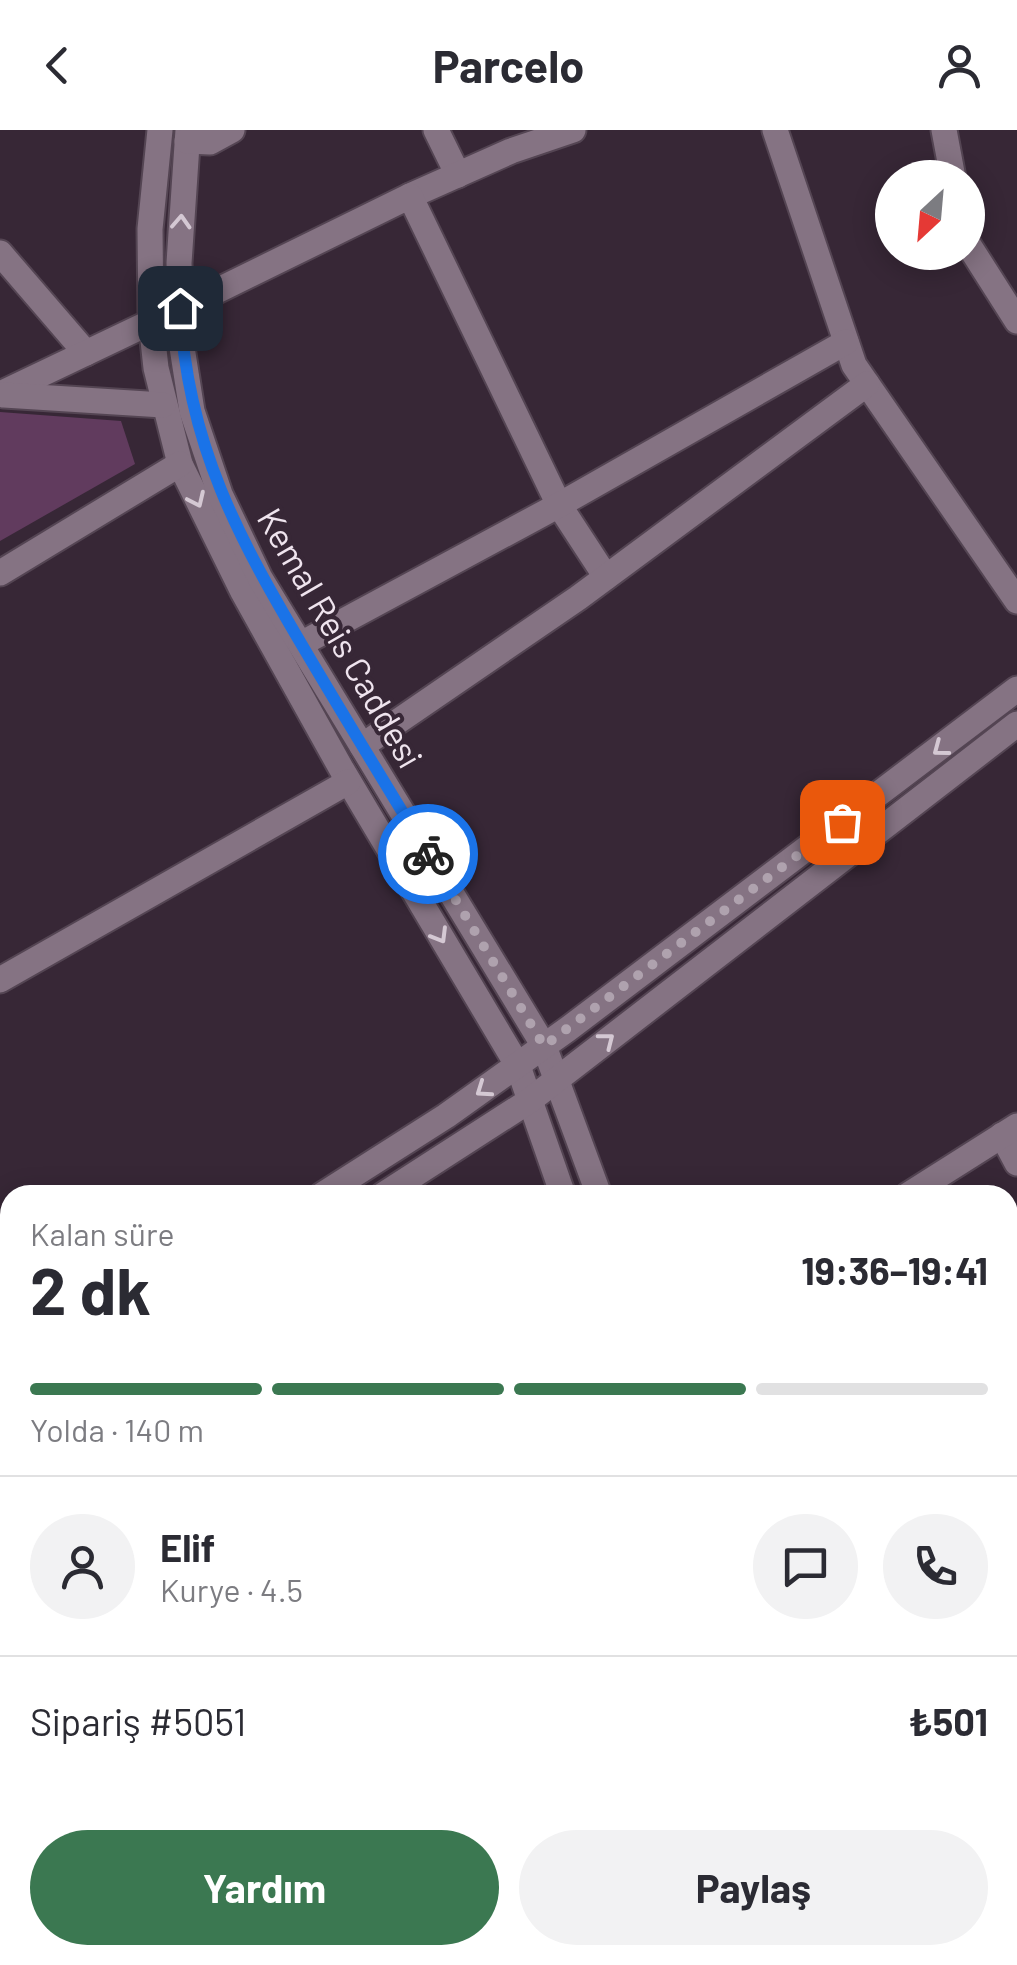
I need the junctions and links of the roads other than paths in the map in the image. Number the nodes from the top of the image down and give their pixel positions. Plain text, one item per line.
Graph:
1 (160, 130) edge
2 (232, 130) edge
3 (436, 130) edge
4 (572, 130) edge
5 (775, 130) edge
6 (944, 130) edge
7 (188, 136) edge
8 (949, 160) edge
9 (458, 175) junction
10 (410, 196) junction
11 (0, 253) edge
12 (985, 270) edge
13 (180, 308) junction
14 (1017, 321) edge
15 (151, 322) junction
16 (846, 342) junction
17 (86, 353) junction
18 (866, 384) junction
19 (0, 394) edge
20 (163, 405) junction
21 (180, 464) junction
22 (559, 505) junction
23 (0, 573) edge
24 (606, 577) junction
25 (1017, 601) edge
26 (301, 644) junction
27 (1017, 689) edge
28 (992, 710) junction
29 (1014, 731) edge
30 (362, 746) junction
31 (348, 782) junction
32 (0, 980) edge
33 (544, 1046) junction
34 (518, 1066) junction
35 (558, 1078) junction
36 (529, 1101) junction
37 (1009, 1131) edge
38 (1017, 1164) edge
39 (337, 1185) edge
40 (399, 1185) edge
41 (559, 1185) edge
42 (595, 1185) edge
43 (924, 1185) edge

1 - 15 street, Kemal Reis Caddesi
2 - 7 street
3 - 9 street
4 - 9 street
5 - 16 street
6 - 8 street
13 -> 7 street, Kemal Reis Caddesi
9 - 10 street
10 - 13 street
10 - 22 street
11 - 17 street
12 - 14 street
13 - 26 street, Kemal Reis Caddesi
15 - 17 street
15 - 20 street, Kemal Reis Caddesi
16 - 18 street
16 - 22 street
17 - 19 street
18 - 24 street
18 - 25 street
19 - 20 street
20 - 21 street, Kemal Reis Caddesi
21 - 23 street
21 -> 31 street, Kemal Reis Caddesi
22 - 24 street
22 - 26 street
24 - 30 street
26 - 30 street, Kemal Reis Caddesi
27 - 28 street
28 - 29 street
28 -> 33 street
35 -> 29 street
30 - 33 street, Kemal Reis Caddesi
31 - 32 street
31 -> 34 street, Kemal Reis Caddesi
33 - 34 street
33 - 35 street, Kemal Reis Caddesi
34 - 36 street, Kemal Reis Caddesi
34 -> 39 street
35 - 36 street
35 - 42 street, Kemal Reis Caddesi
36 - 40 street
36 - 41 street, Kemal Reis Caddesi
37 - 38 street
37 - 43 street

